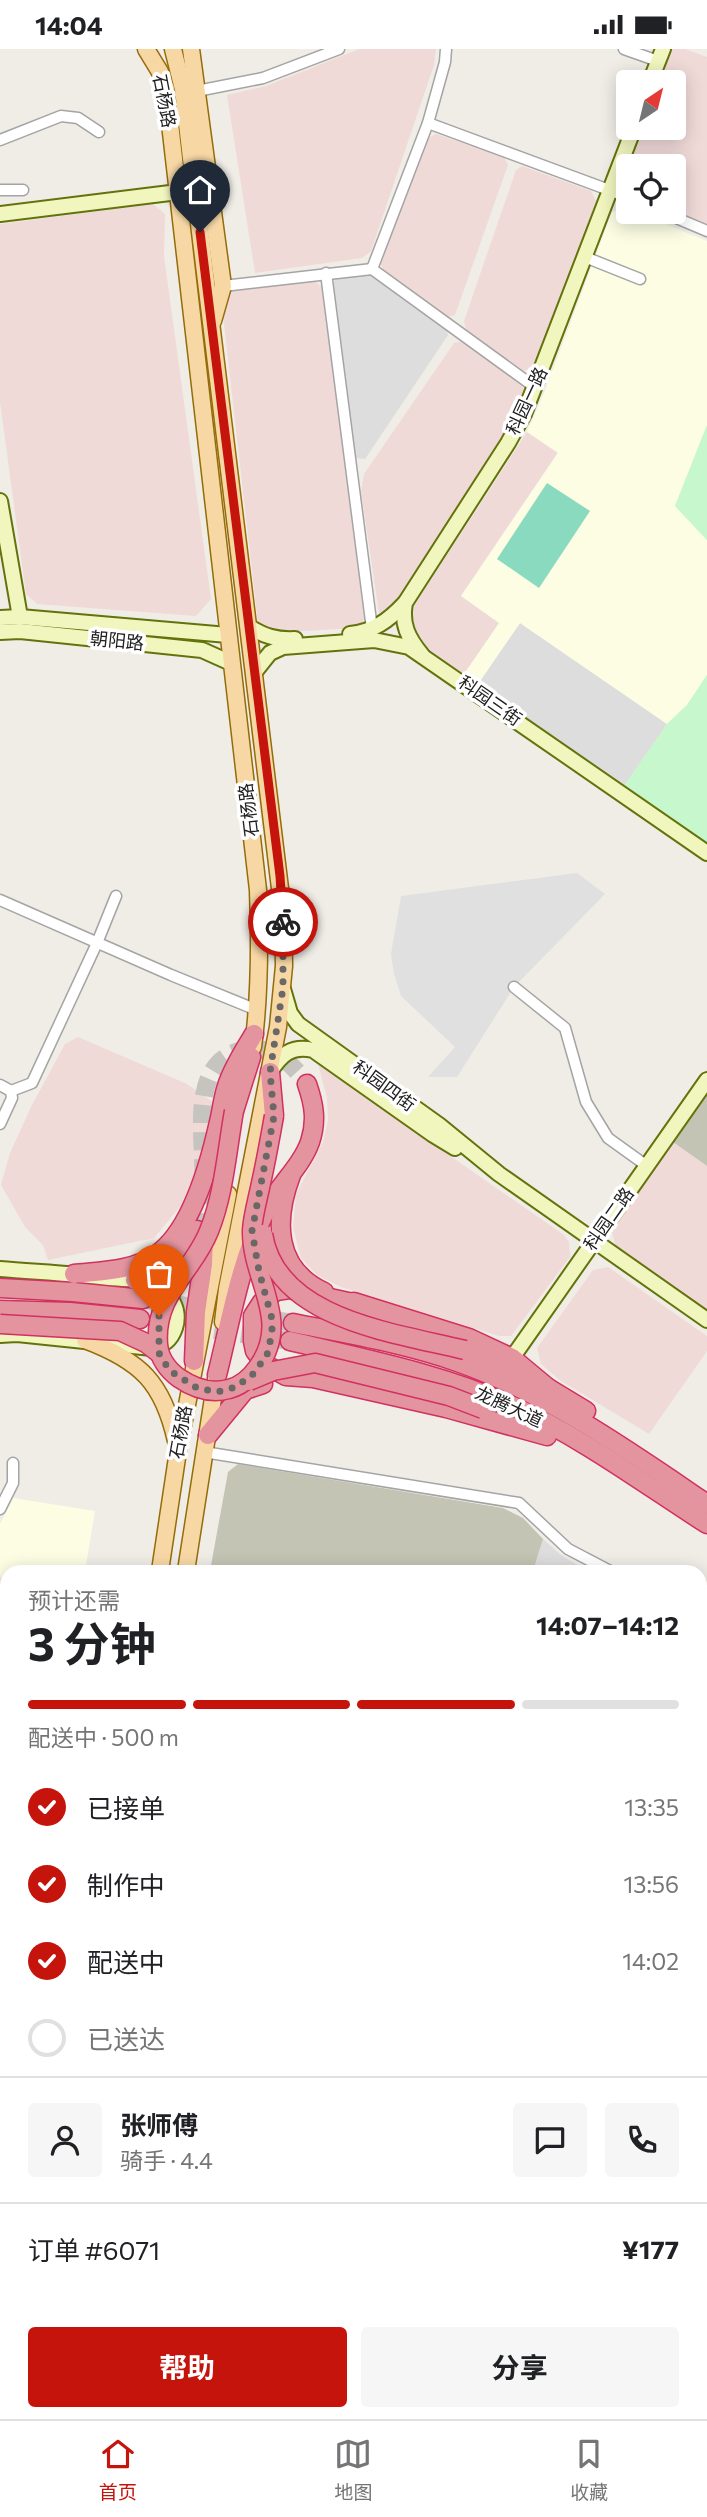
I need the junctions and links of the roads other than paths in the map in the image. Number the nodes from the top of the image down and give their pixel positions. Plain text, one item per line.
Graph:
1 (173, 49) edge
2 (191, 49) edge
3 (339, 49) edge
4 (446, 49) edge
5 (624, 49) edge
6 (149, 52) edge
7 (660, 55) edge
8 (197, 91) junction
9 (428, 123) junction
10 (99, 132) dead end
11 (0, 140) edge
12 (630, 140) edge
13 (0, 190) edge
14 (23, 190) dead end
15 (611, 190) junction
16 (178, 192) junction
17 (616, 192) edge
18 (0, 214) edge
19 (686, 222) edge
20 (707, 231) edge
21 (585, 257) junction
22 (372, 269) junction
23 (326, 273) junction
24 (640, 278) dead end
25 (223, 286) junction
26 (211, 331) junction
27 (536, 388) junction
28 (0, 501) edge
29 (405, 603) junction
30 (20, 617) junction
31 (0, 618) edge
32 (248, 626) junction
33 (372, 629) junction
34 (164, 630) junction
35 (0, 632) edge
36 (228, 635) junction
37 (162, 646) junction
38 (422, 655) junction
39 (232, 663) junction
40 (254, 673) junction
41 (707, 853) edge
42 (116, 896) dead end
43 (0, 900) edge
44 (97, 943) junction
45 (514, 987) dead end
46 (283, 988) junction
47 (257, 1010) junction
48 (254, 1034) junction
49 (251, 1057) junction
50 (270, 1072) junction
51 (707, 1080) edge
52 (307, 1084) tunnel mouth
53 (0, 1085) edge
54 (11, 1091) junction
55 (0, 1124) edge
56 (646, 1166) junction
57 (499, 1174) junction
58 (291, 1175) junction
59 (262, 1179) junction
60 (593, 1242) junction
61 (0, 1269) edge
62 (74, 1274) junction
63 (135, 1280) junction
64 (0, 1288) edge
65 (143, 1299) tunnel mouth
66 (362, 1305) junction
67 (0, 1310) edge
68 (140, 1319) tunnel mouth
69 (707, 1320) edge
70 (0, 1324) edge
71 (0, 1335) edge
72 (85, 1341) junction
73 (159, 1353) junction
74 (512, 1358) junction
75 (194, 1361) junction
76 (217, 1375) junction
77 (286, 1376) junction
78 (236, 1387) junction
79 (548, 1388) junction
80 (547, 1436) junction
81 (206, 1443) junction
82 (178, 1451) junction
83 (13, 1463) dead end
84 (636, 1478) junction
85 (702, 1500) edge
86 (0, 1509) edge
87 (707, 1524) edge
88 (161, 1565) edge
89 (187, 1565) edge
90 (599, 1565) edge

1 - 26 main road, 石杨路
2 - 8 main road
3 - 8 street
4 - 9 street
5 - 7 street
6 - 16 main road, 石杨路
8 - 25 main road
9 - 15 street
9 - 22 street
10 - 11 street
12 - 15 street, 科园一路
13 - 14 street
15 - 17 street
15 - 21 street, 科园一路
16 - 18 street
16 - 36 main road, 石杨路
19 - 20 street
21 - 24 street
21 - 27 street, 科园一路
22 - 23 street
22 - 27 street
23 - 25 street
23 - 33 street
25 - 26 main road
26 - 32 main road, 石杨路
27 - 29 street, 科园一路
28 - 30 street
29 - 33 street
29 - 38 street
30 - 31 street, 朝阳路
30 - 34 street, 朝阳路
32 - 33 street
32 - 40 main road, 石杨路
34 - 36 street, 朝阳路
34 - 37 street
35 - 37 street, 朝阳路
36 - 39 main road, 石杨路
37 - 39 street, 朝阳路
38 - 40 street, 科园三街
38 - 41 street, 科园三街
39 - 47 main road, 石杨路
40 - 46 main road, 石杨路
42 - 44 street
43 - 44 street
44 - 47 street
44 - 54 street
45 - 56 street
46 - 50 main road, 石杨路
46 - 57 street, 科园四街
47 - 48 main road, 石杨路
48 - 49 main road, 石杨路
48 - 62 highway
49 - 73 highway, bridge
49 - 75 main road, 石杨路
50 - 57 street, 科园四街
50 - 59 highway, bridge
50 - 76 main road, 石杨路
51 - 56 street, 科园二路
52 - 58 highway
53 - 54 street
54 - 55 street
56 - 60 street, 科园二路
57 - 60 street, 科园四街
58 - 66 highway
58 - 76 highway
59 - 78 highway, bridge
59 - 79 highway, bridge
60 - 69 street, 科园四街
60 - 74 street, 科园二路
61 - 62 street
62 - 63 street
63 - 72 street
63 - 75 highway
64 - 65 highway
66 - 74 highway
66 - 77 highway
67 - 68 highway
70 - 73 highway, bridge
71 - 72 street
72 - 82 main road
73 - 78 highway, bridge
74 - 79 highway
75 - 82 main road, 石杨路
76 - 81 main road, 石杨路
77 - 80 highway
77 - 81 highway
78 - 80 highway, bridge
79 - 85 highway
80 - 84 highway
81 - 89 main road, 石杨路
81 - 90 street
82 - 88 main road, 石杨路
83 - 86 street
84 - 85 highway, 龙腾大道
84 - 87 highway, 龙腾大道

